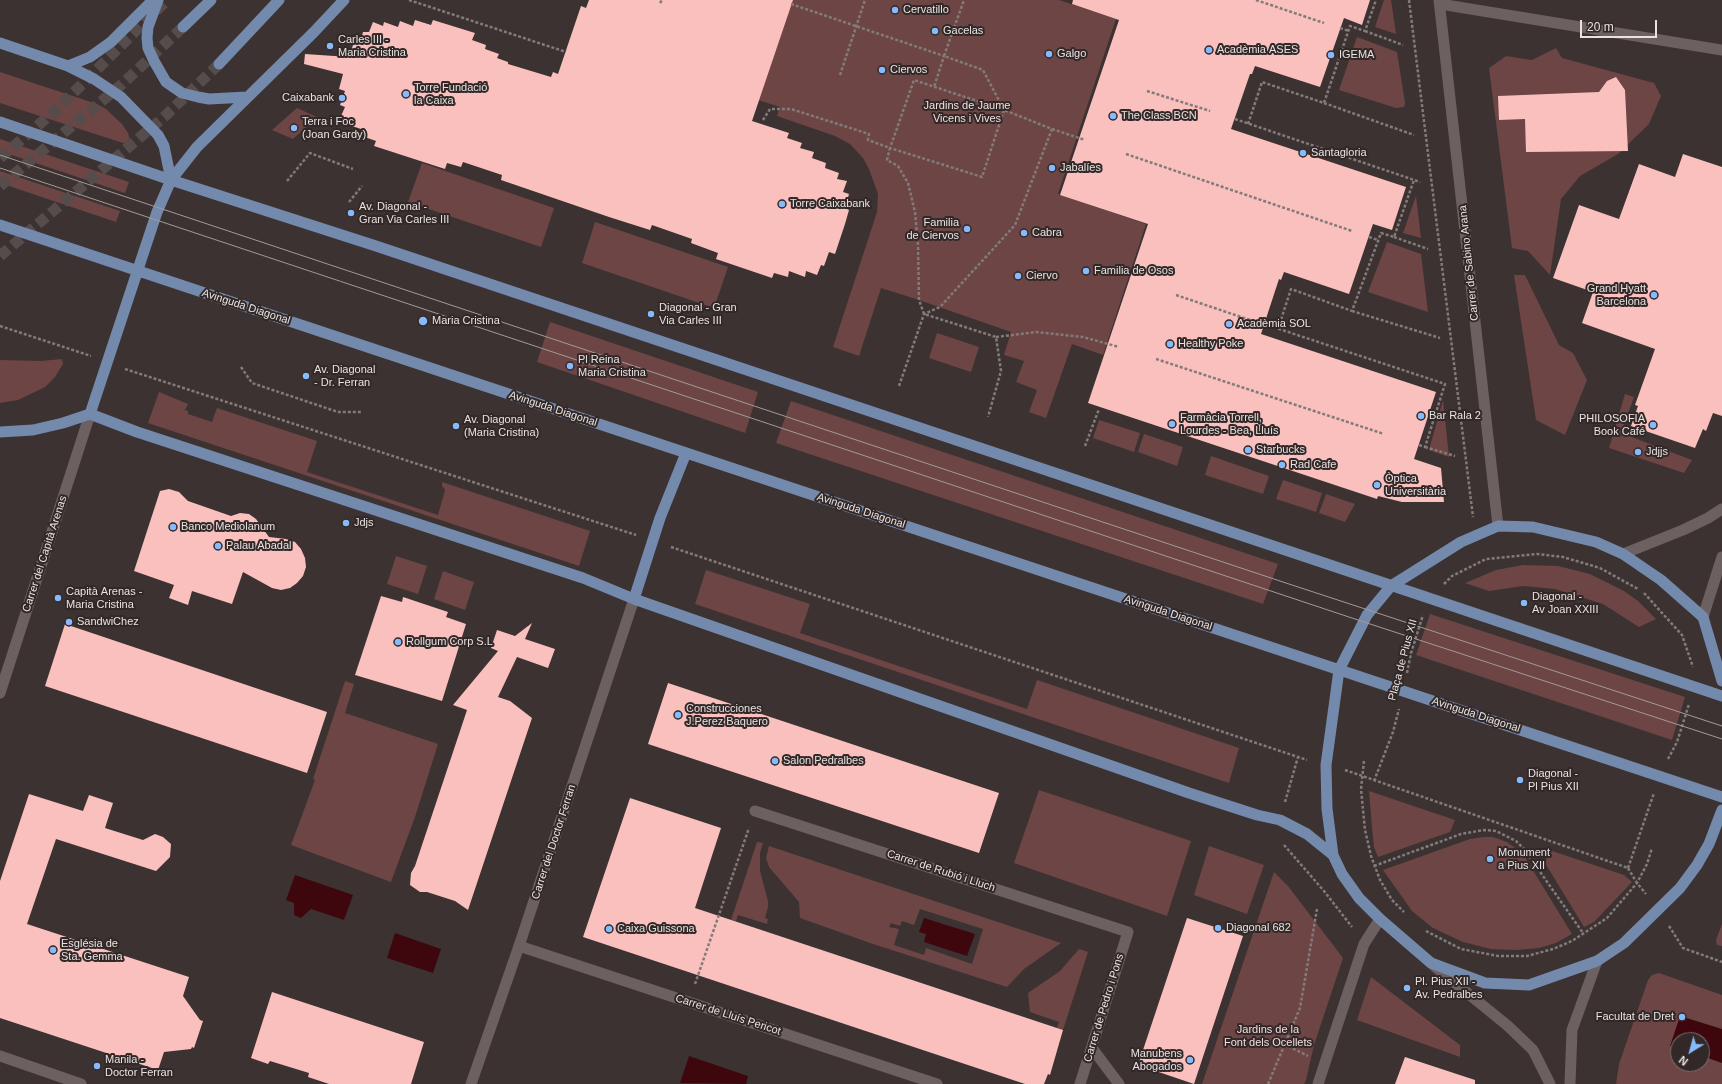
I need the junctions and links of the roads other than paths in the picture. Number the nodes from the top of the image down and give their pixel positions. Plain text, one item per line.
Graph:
1 (153, 0) edge
2 (158, 0) edge
3 (211, 0) edge
4 (279, 0) edge
5 (344, 0) edge
6 (1439, 2) edge
7 (183, 27) tunnel mouth
8 (0, 43) edge
9 (1722, 50) edge
10 (219, 64) tunnel mouth
11 (68, 66) junction
12 (247, 97) junction
13 (0, 122) edge
14 (171, 180) junction
15 (0, 225) edge
16 (138, 271) junction
17 (90, 414) junction
18 (0, 432) edge
19 (686, 453) junction
20 (1722, 508) edge
21 (1498, 526) junction
22 (1623, 554) junction
23 (1722, 557) edge
24 (1391, 586) junction
25 (634, 599) junction
26 (1703, 617) junction
27 (1339, 670) junction
28 (1722, 680) edge
29 (0, 693) edge
30 (1722, 696) edge
31 (1722, 797) edge
32 (1722, 810) edge
33 (755, 811) road end
34 (1333, 855) junction
35 (1380, 919) junction
36 (1128, 932) joint
37 (519, 946) junction
38 (1596, 961) junction
39 (1431, 963) junction
40 (1092, 1048) junction
41 (0, 1056) edge
42 (81, 1084) edge
43 (470, 1084) edge
44 (937, 1084) edge
45 (1080, 1084) edge
46 (1119, 1084) edge
47 (1318, 1084) edge
48 (1550, 1084) edge
49 (1570, 1084) edge

1 - 11 main road
2 - 12 main road
3 - 7 main road
4 - 10 main road
5 - 12 main road
6 - 9 street
6 - 21 street, Carrer de Sabino Arana
8 - 11 main road
11 - 14 main road
12 - 14 main road
13 - 14 main road
14 - 16 main road
14 - 24 main road
15 - 16 main road, Avinguda Diagonal
16 - 17 main road
16 - 19 main road, Avinguda Diagonal
17 - 18 main road
17 - 25 main road
17 - 29 street, Carrer del Capità Arenas
19 - 25 main road
19 - 27 main road, Avinguda Diagonal
20 - 22 street
21 - 22 main road
21 - 24 main road
22 - 26 main road
23 - 26 street
24 - 27 main road
24 - 30 main road
25 - 34 main road
25 - 37 street, Carrer del Doctor Ferran
26 - 28 main road
27 - 31 main road, Avinguda Diagonal
27 - 34 main road
32 - 38 main road
33 - 36 street, Carrer de Rubió i Lluch
34 - 35 main road
35 - 39 main road
35 - 47 street
36 - 40 street, Carrer de Pedro i Pons
37 - 43 street, Carrer del Doctor Ferran
37 - 44 street, Carrer de Lluís Pericot
38 - 39 main road
38 - 49 street
39 - 48 street
40 - 45 street, Carrer de Pedro i Pons
40 - 46 street
41 - 42 street

